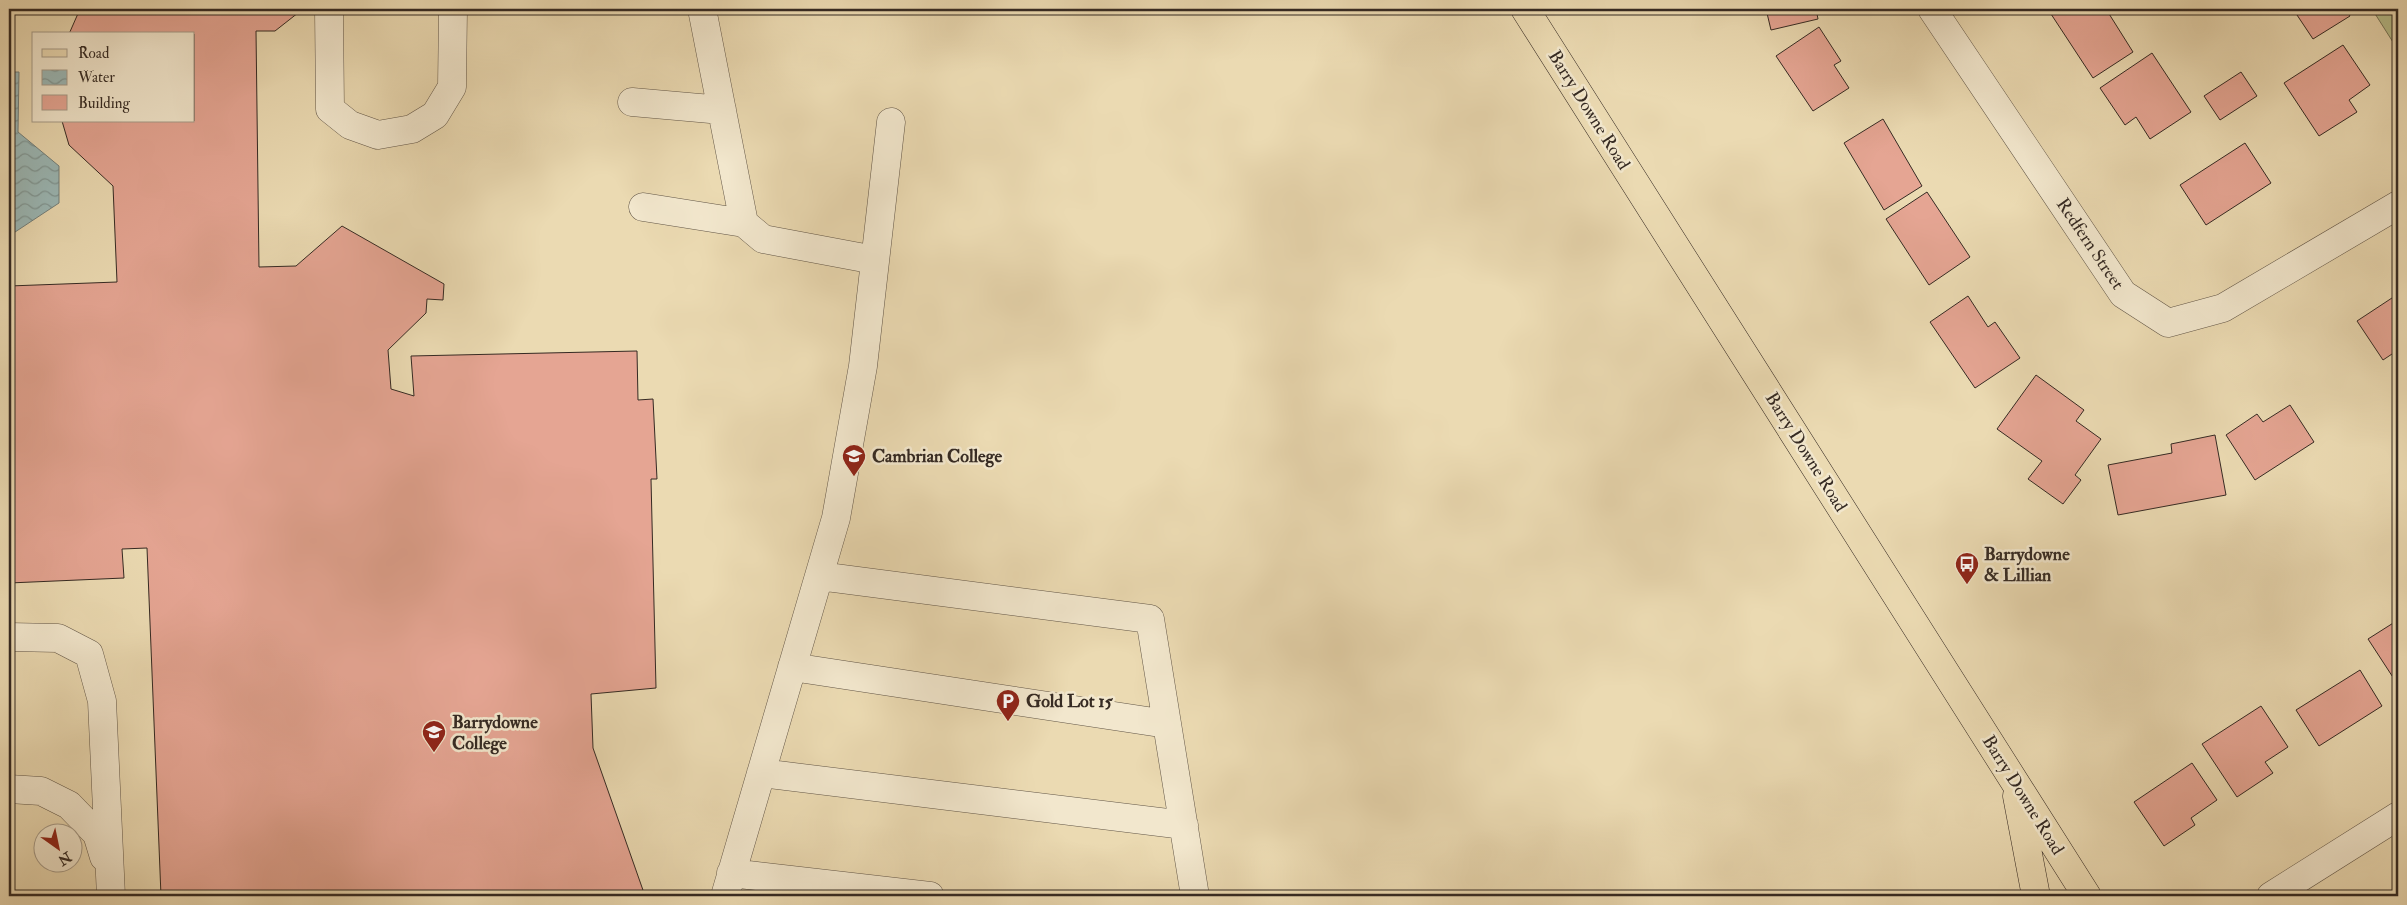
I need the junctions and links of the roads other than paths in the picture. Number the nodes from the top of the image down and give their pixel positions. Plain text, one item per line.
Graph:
1 (329, 9) edge
2 (453, 9) edge
3 (702, 9) edge
4 (1525, 9) edge
5 (1932, 9) edge
6 (632, 102) dead end
7 (722, 110) junction
8 (891, 122) dead end
9 (2398, 205) edge
10 (643, 207) dead end
11 (744, 223) junction
12 (875, 260) junction
13 (819, 576) junction
14 (9, 637) edge
15 (792, 667) junction
16 (1167, 724) junction
17 (761, 773) junction
18 (2014, 780) junction
19 (9, 789) edge
20 (2398, 816) edge
21 (1184, 825) junction
22 (728, 885) edge
23 (111, 887) edge
24 (930, 896) edge
25 (1196, 896) edge
26 (2036, 896) edge
27 (2087, 896) edge
28 (2271, 896) edge

1 - 2 street
3 - 7 street
4 - 18 main road, Barry Downe Road
5 - 9 street, Redfern Street
6 - 7 street
7 - 11 street
8 - 12 street
10 - 11 street
11 - 12 street
12 - 13 street
13 - 15 street
13 - 16 street
14 - 23 street
15 - 16 street
15 - 17 street
16 - 21 street
17 - 21 street
17 - 22 street
18 - 26 main road
18 - 27 main road, Barry Downe Road
19 - 23 street
20 - 28 street
21 - 25 street
22 - 24 street

